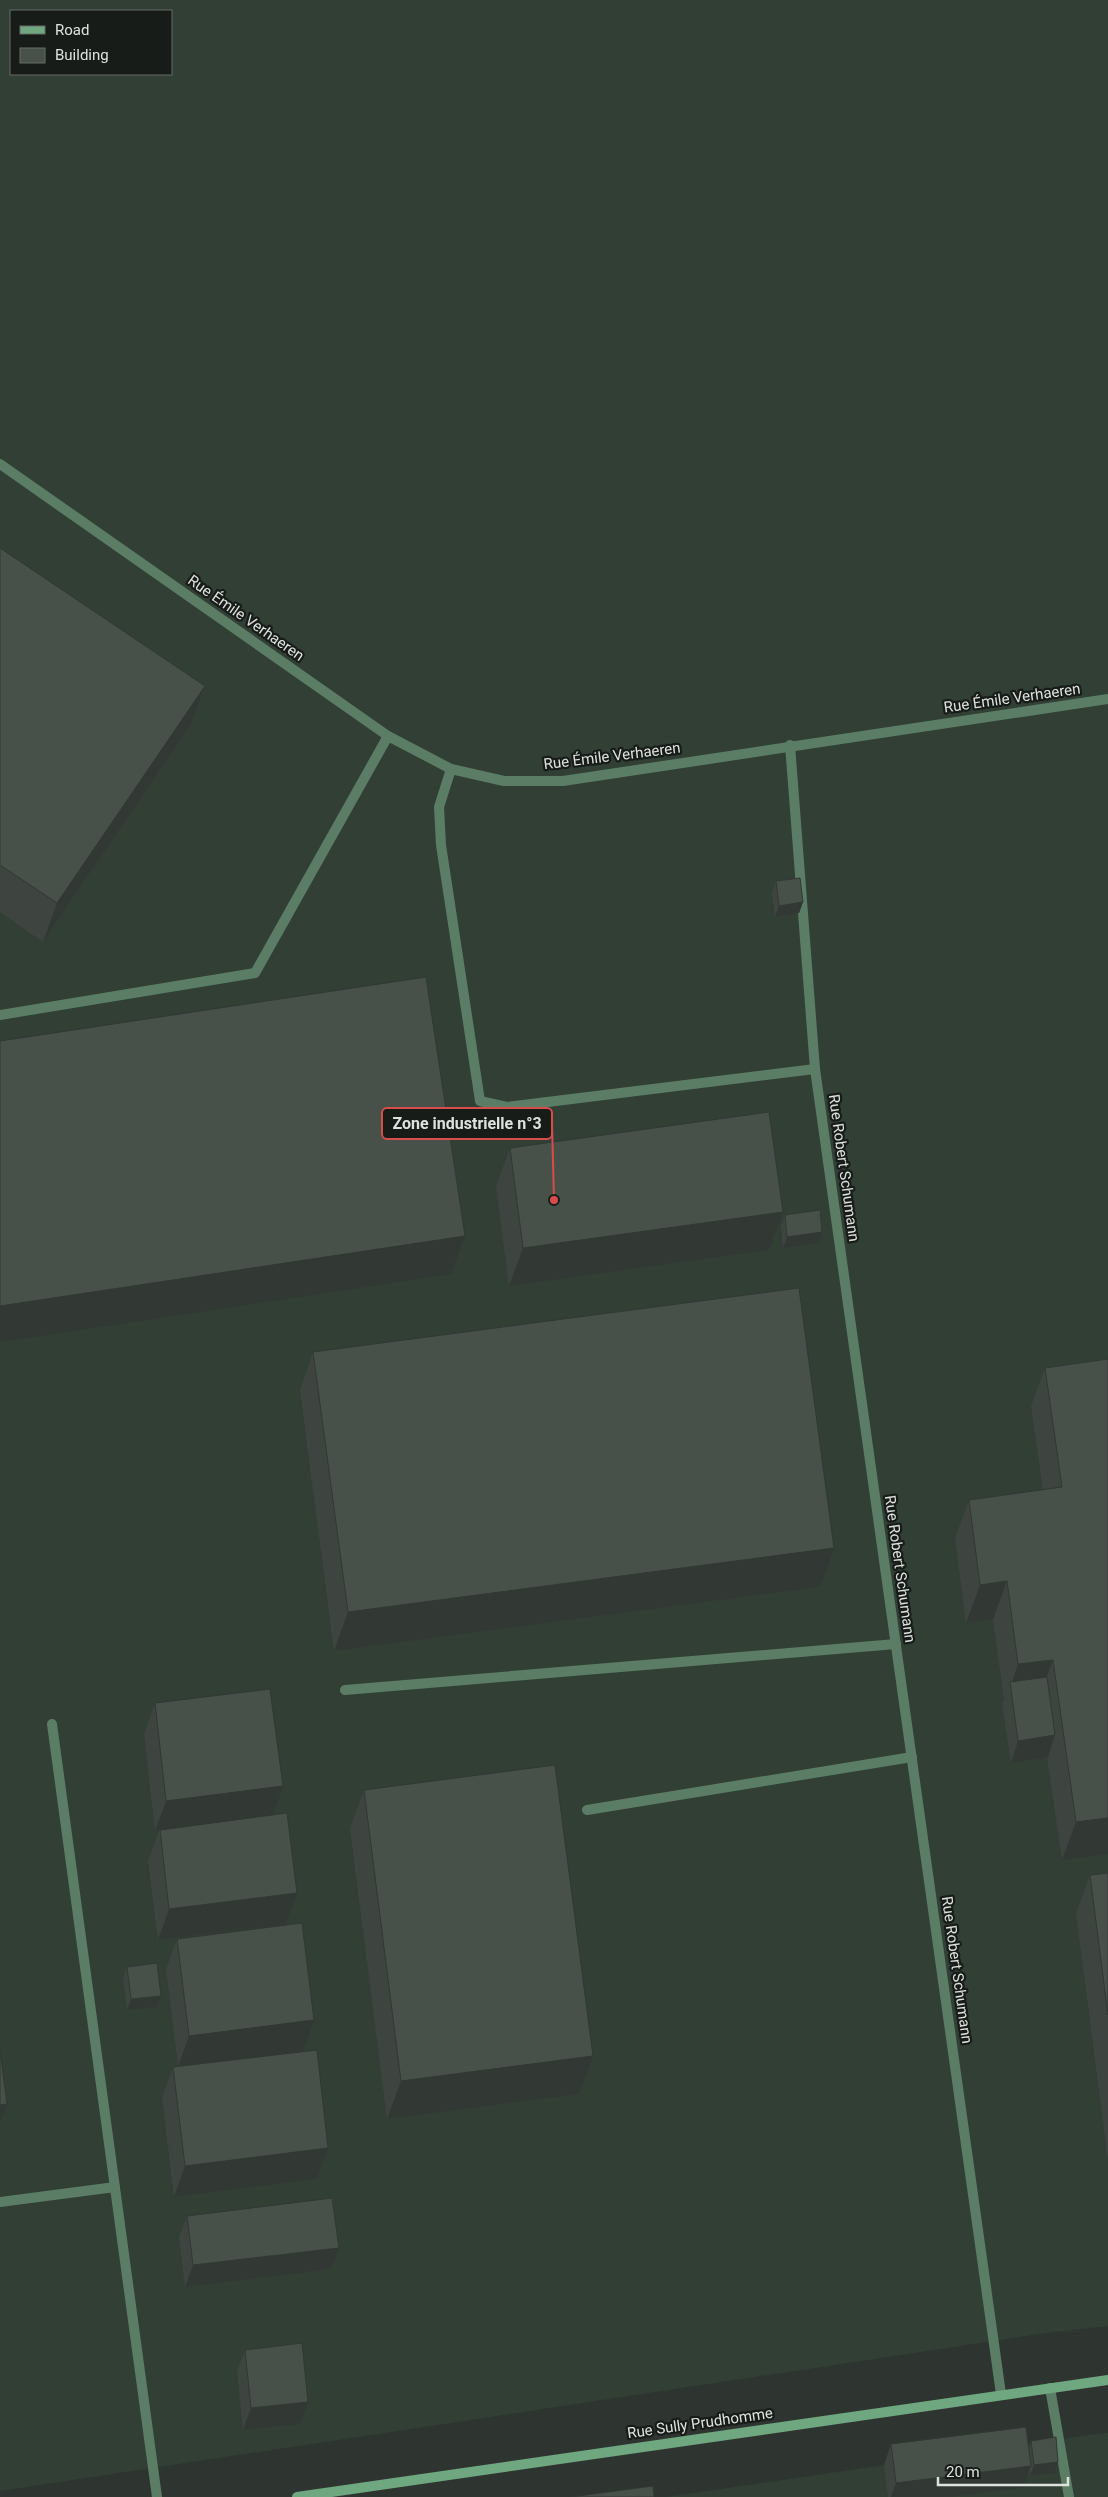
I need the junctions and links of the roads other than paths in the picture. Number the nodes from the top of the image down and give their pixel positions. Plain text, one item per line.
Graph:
1 (0, 464) edge
2 (1108, 699) edge
3 (388, 736) junction
4 (790, 745) junction
5 (451, 768) junction
6 (0, 1015) edge
7 (815, 1070) junction
8 (896, 1644) junction
9 (345, 1690) dead end
10 (52, 1724) dead end
11 (912, 1757) junction
12 (587, 1810) dead end
13 (115, 2186) junction
14 (0, 2202) edge
15 (1108, 2380) edge
16 (1050, 2388) junction
17 (1001, 2394) junction
18 (157, 2497) edge
19 (296, 2497) edge
20 (1069, 2497) edge

1 - 3 lane, Rue Émile Verhaeren
2 - 4 lane, Rue Émile Verhaeren
3 - 5 lane, Rue Émile Verhaeren
3 - 6 lane
4 - 5 lane, Rue Émile Verhaeren
4 - 7 lane, Rue Robert Schumann
5 - 7 lane
7 - 8 lane, Rue Robert Schumann
8 - 9 lane
8 - 11 lane, Rue Robert Schumann
10 - 13 lane
11 - 12 lane
11 - 17 lane, Rue Robert Schumann
13 - 14 lane
13 - 18 lane
15 - 16 street, Rue Sully Prudhomme
16 - 17 street, Rue Sully Prudhomme
16 - 20 lane
17 - 19 street, Rue Sully Prudhomme

